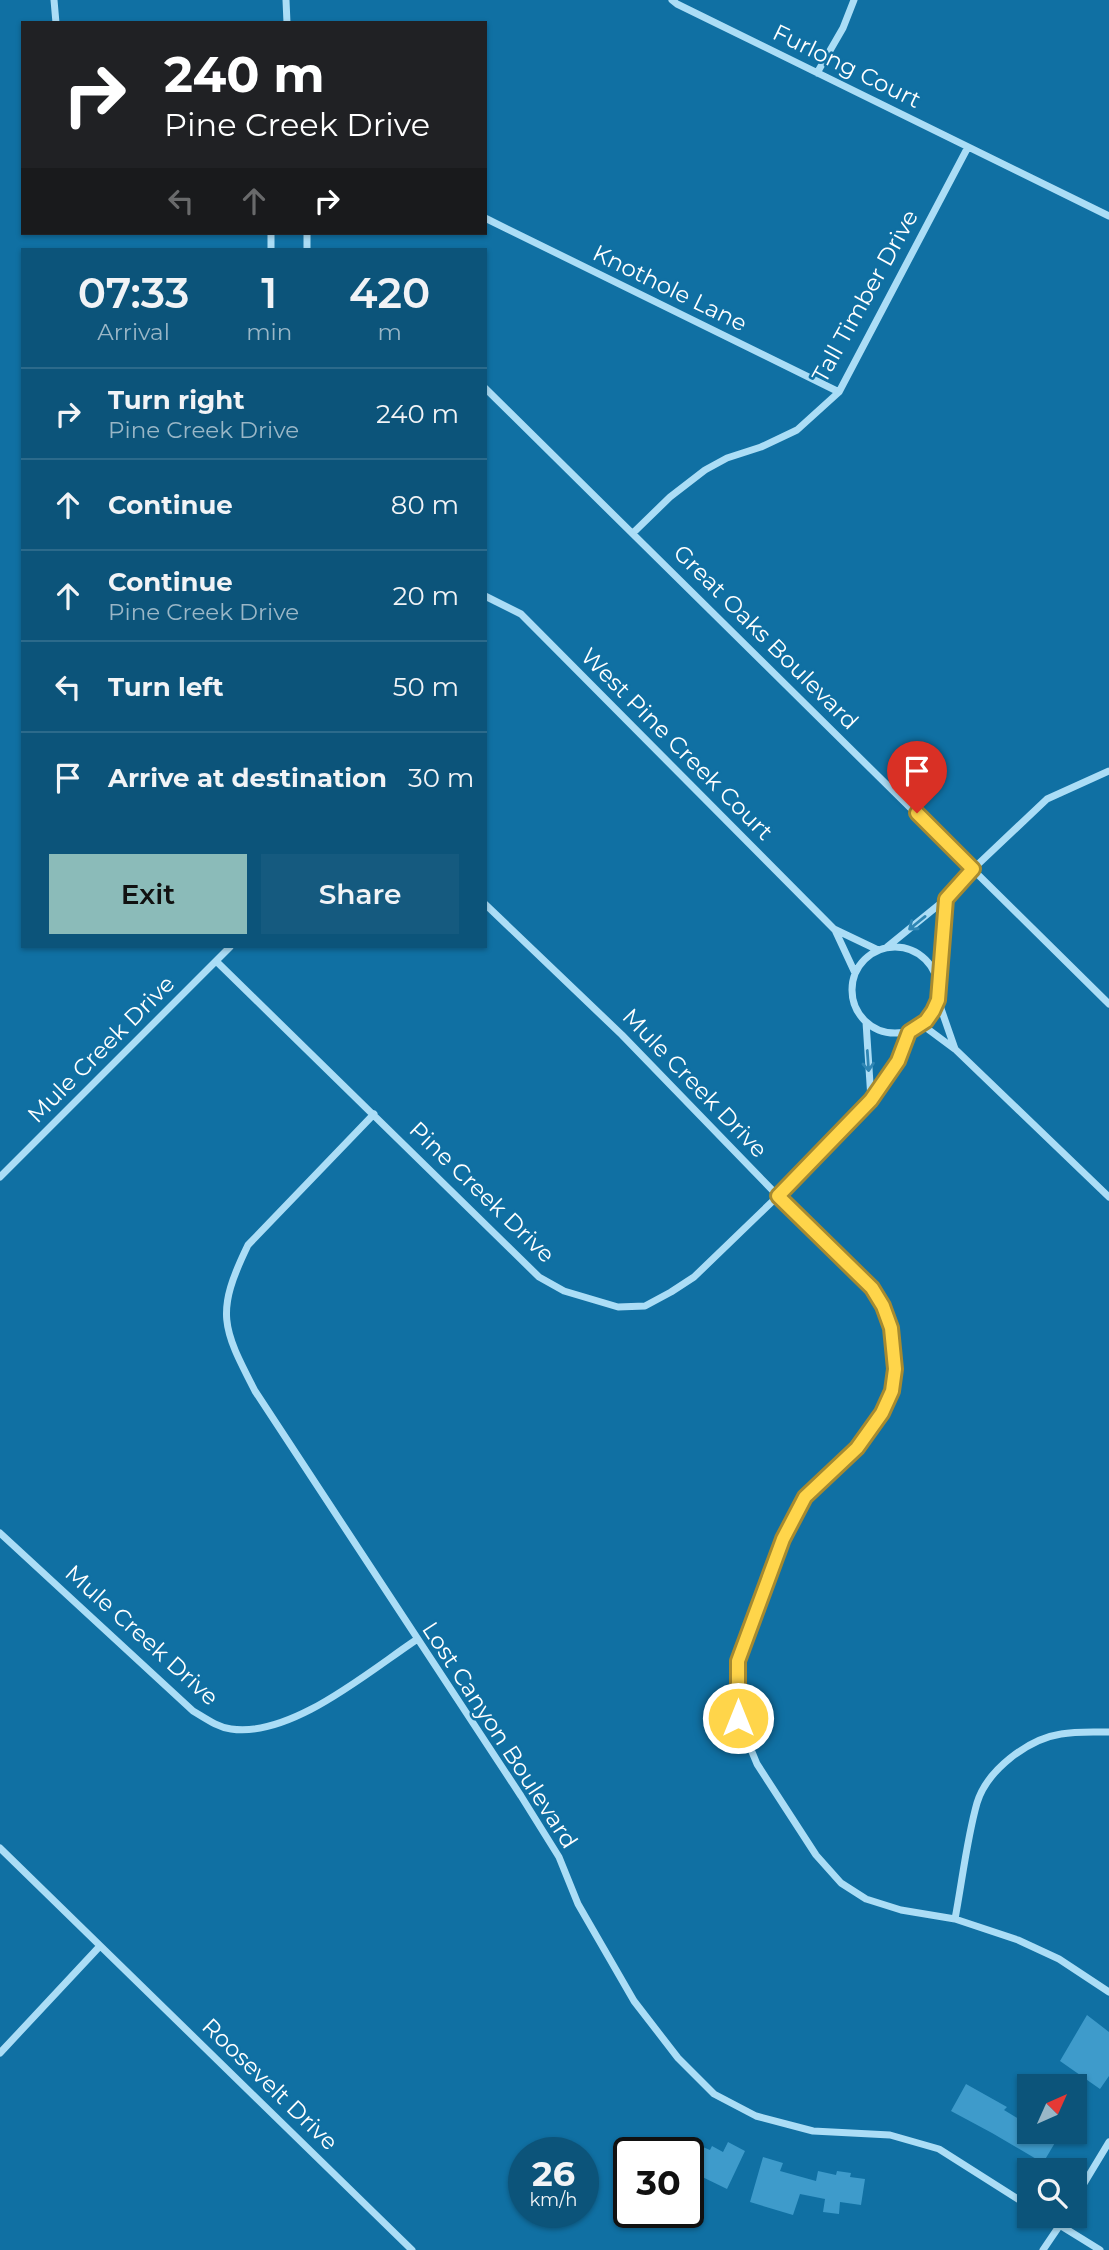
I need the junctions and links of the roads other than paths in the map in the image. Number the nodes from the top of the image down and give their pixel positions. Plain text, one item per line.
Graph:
1 (54, 0) edge
2 (286, 0) edge
3 (672, 0) edge
4 (854, 0) edge
5 (55, 21) edge
6 (287, 21) edge
7 (817, 73) junction
8 (968, 147) junction
9 (1109, 216) edge
10 (487, 219) edge
11 (487, 390) edge
12 (839, 392) junction
13 (634, 533) junction
14 (487, 597) edge
15 (1109, 771) edge
16 (973, 869) junction
17 (946, 899) junction
18 (487, 906) edge
19 (834, 929) junction
20 (887, 947) junction
21 (229, 948) edge
22 (878, 950) junction
23 (216, 961) junction
24 (855, 974) junction
25 (938, 981) junction
26 (938, 1000) junction
27 (1109, 1004) edge
28 (866, 1022) junction
29 (921, 1024) junction
30 (909, 1032) junction
31 (956, 1050) junction
32 (871, 1100) junction
33 (374, 1114) junction
34 (0, 1177) edge
35 (778, 1196) junction
36 (1109, 1197) edge
37 (0, 1533) edge
38 (416, 1640) junction
39 (1109, 1732) edge
40 (0, 1849) edge
41 (956, 1919) junction
42 (100, 1946) junction
43 (1109, 1992) edge
44 (0, 2053) edge
45 (1109, 2142) edge
46 (1087, 2178) edge
47 (1017, 2198) edge
48 (1058, 2228) edge
49 (1065, 2228) edge
50 (412, 2250) edge
51 (1044, 2250) edge
52 (1100, 2250) edge

1 - 5 street
2 - 6 street
3 - 7 street, Furlong Court
4 - 7 street
7 - 8 street, Furlong Court
8 - 9 street, Furlong Court
8 - 12 street, Tall Timber Drive
10 - 12 street, Knothole Lane
11 - 13 street, Great Oaks Boulevard
12 - 13 street, Tall Timber Drive
13 - 16 street, Great Oaks Boulevard
14 - 19 street, West Pine Creek Court
15 - 16 street
16 - 17 street
16 - 27 street, Great Oaks Boulevard
17 -> 20 street
17 - 25 street
18 - 35 street, Mule Creek Drive
19 - 22 street, West Pine Creek Court
19 - 24 street, West Pine Creek Court
20 - 22 street
20 - 25 street
21 - 23 street, Mule Creek Drive
22 - 24 street
23 - 33 street, Pine Creek Drive
23 - 34 street, Mule Creek Drive
24 - 28 street
25 - 26 street
26 - 29 street
26 - 31 street
28 - 30 street
28 -> 32 street
29 - 30 street
29 - 31 street
30 - 32 street, Pine Creek Drive
31 - 36 street
32 - 35 street, Pine Creek Drive
33 - 35 street, Pine Creek Drive
33 - 38 street, Lost Canyon Boulevard
35 - 41 street, Mule Creek Drive
37 - 38 street, Mule Creek Drive
38 - 47 street, Lost Canyon Boulevard
39 - 41 street
40 - 42 street, Roosevelt Drive
41 - 43 street, Mule Creek Drive
42 - 44 street
42 - 50 street, Roosevelt Drive
45 - 46 street
48 - 51 street
49 - 52 street

